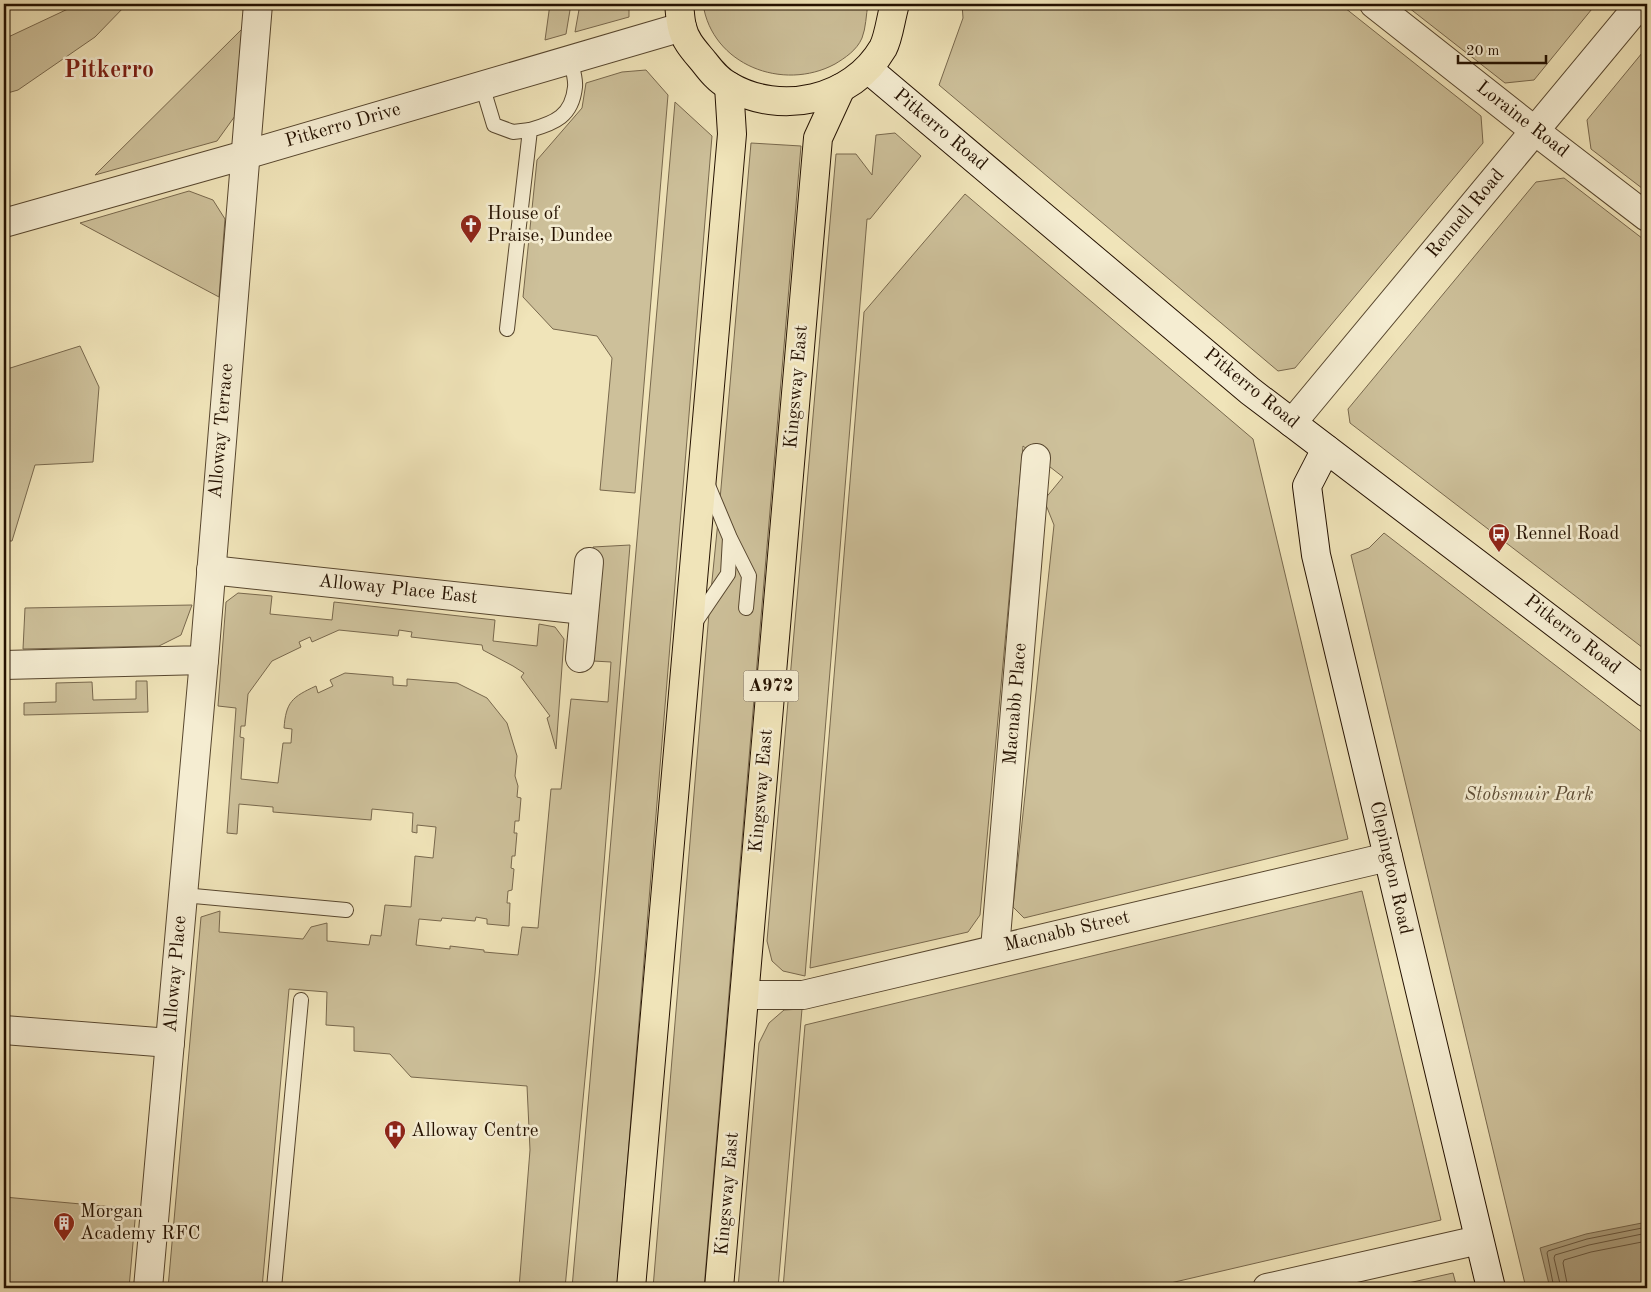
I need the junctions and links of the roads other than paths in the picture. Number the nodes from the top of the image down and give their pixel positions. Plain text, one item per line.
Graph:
1 (258, 4) edge
2 (894, 4) edge
3 (1374, 4) edge
4 (1640, 4) edge
5 (680, 16) edge
6 (570, 59) junction
7 (868, 69) junction
8 (482, 85) junction
9 (729, 86) junction
10 (841, 88) junction
11 (530, 130) junction
12 (1535, 131) junction
13 (245, 155) junction
14 (1647, 217) edge
15 (4, 223) edge
16 (508, 329) dead end
17 (1292, 423) junction
18 (1326, 449) junction
19 (1036, 458) dead end
20 (702, 470) junction
21 (730, 538) junction
22 (589, 562) dead end
23 (210, 570) junction
24 (746, 608) dead end
25 (584, 610) junction
26 (688, 633) junction
27 (580, 658) dead end
28 (204, 660) junction
29 (4, 665) edge
30 (1647, 693) edge
31 (1388, 857) junction
32 (183, 895) junction
33 (346, 910) dead end
34 (995, 949) junction
35 (745, 995) junction
36 (301, 1000) dead end
37 (4, 1030) edge
38 (170, 1043) junction
39 (1479, 1240) junction
40 (148, 1288) edge
41 (274, 1288) edge
42 (631, 1288) edge
43 (719, 1288) edge
44 (1267, 1288) edge
45 (1491, 1288) edge

1 - 13 street, Alloway Terrace
2 - 7 highway
3 - 12 street, Loraine Road
4 - 12 street, Rennell Road
5 - 6 street, Pitkerro Drive
5 - 9 highway
6 - 8 street, Pitkerro Drive
6 - 11 lane
7 - 10 highway
7 - 17 street, Pitkerro Road
8 - 11 lane
8 - 13 street, Pitkerro Drive
9 - 10 highway
9 - 20 highway
10 - 35 highway, Kingsway East / A972
11 - 16 lane
12 - 14 street, Loraine Road
12 - 17 street, Rennell Road
13 - 15 street, Pitkerro Drive
13 - 23 street, Alloway Terrace
17 - 18 street, Pitkerro Road
18 - 30 street, Pitkerro Road
18 - 31 street, Clepington Road
19 - 34 street, Macnabb Place
20 - 21 lane
20 - 26 highway
21 - 24 lane
21 - 26 lane
22 - 25 street
23 - 25 street, Alloway Place East
23 - 28 street, Alloway Terrace
25 - 27 street
26 - 42 highway
28 - 29 street
28 - 32 street, Alloway Place
31 - 34 street, Macnabb Street
31 - 39 street, Clepington Road
32 - 33 lane
32 - 38 street, Alloway Place
34 - 35 street, Macnabb Street
35 - 43 highway, Kingsway East / A972
36 - 41 lane
37 - 38 street
38 - 40 street, Alloway Place
39 - 44 street
39 - 45 street, Clepington Road

